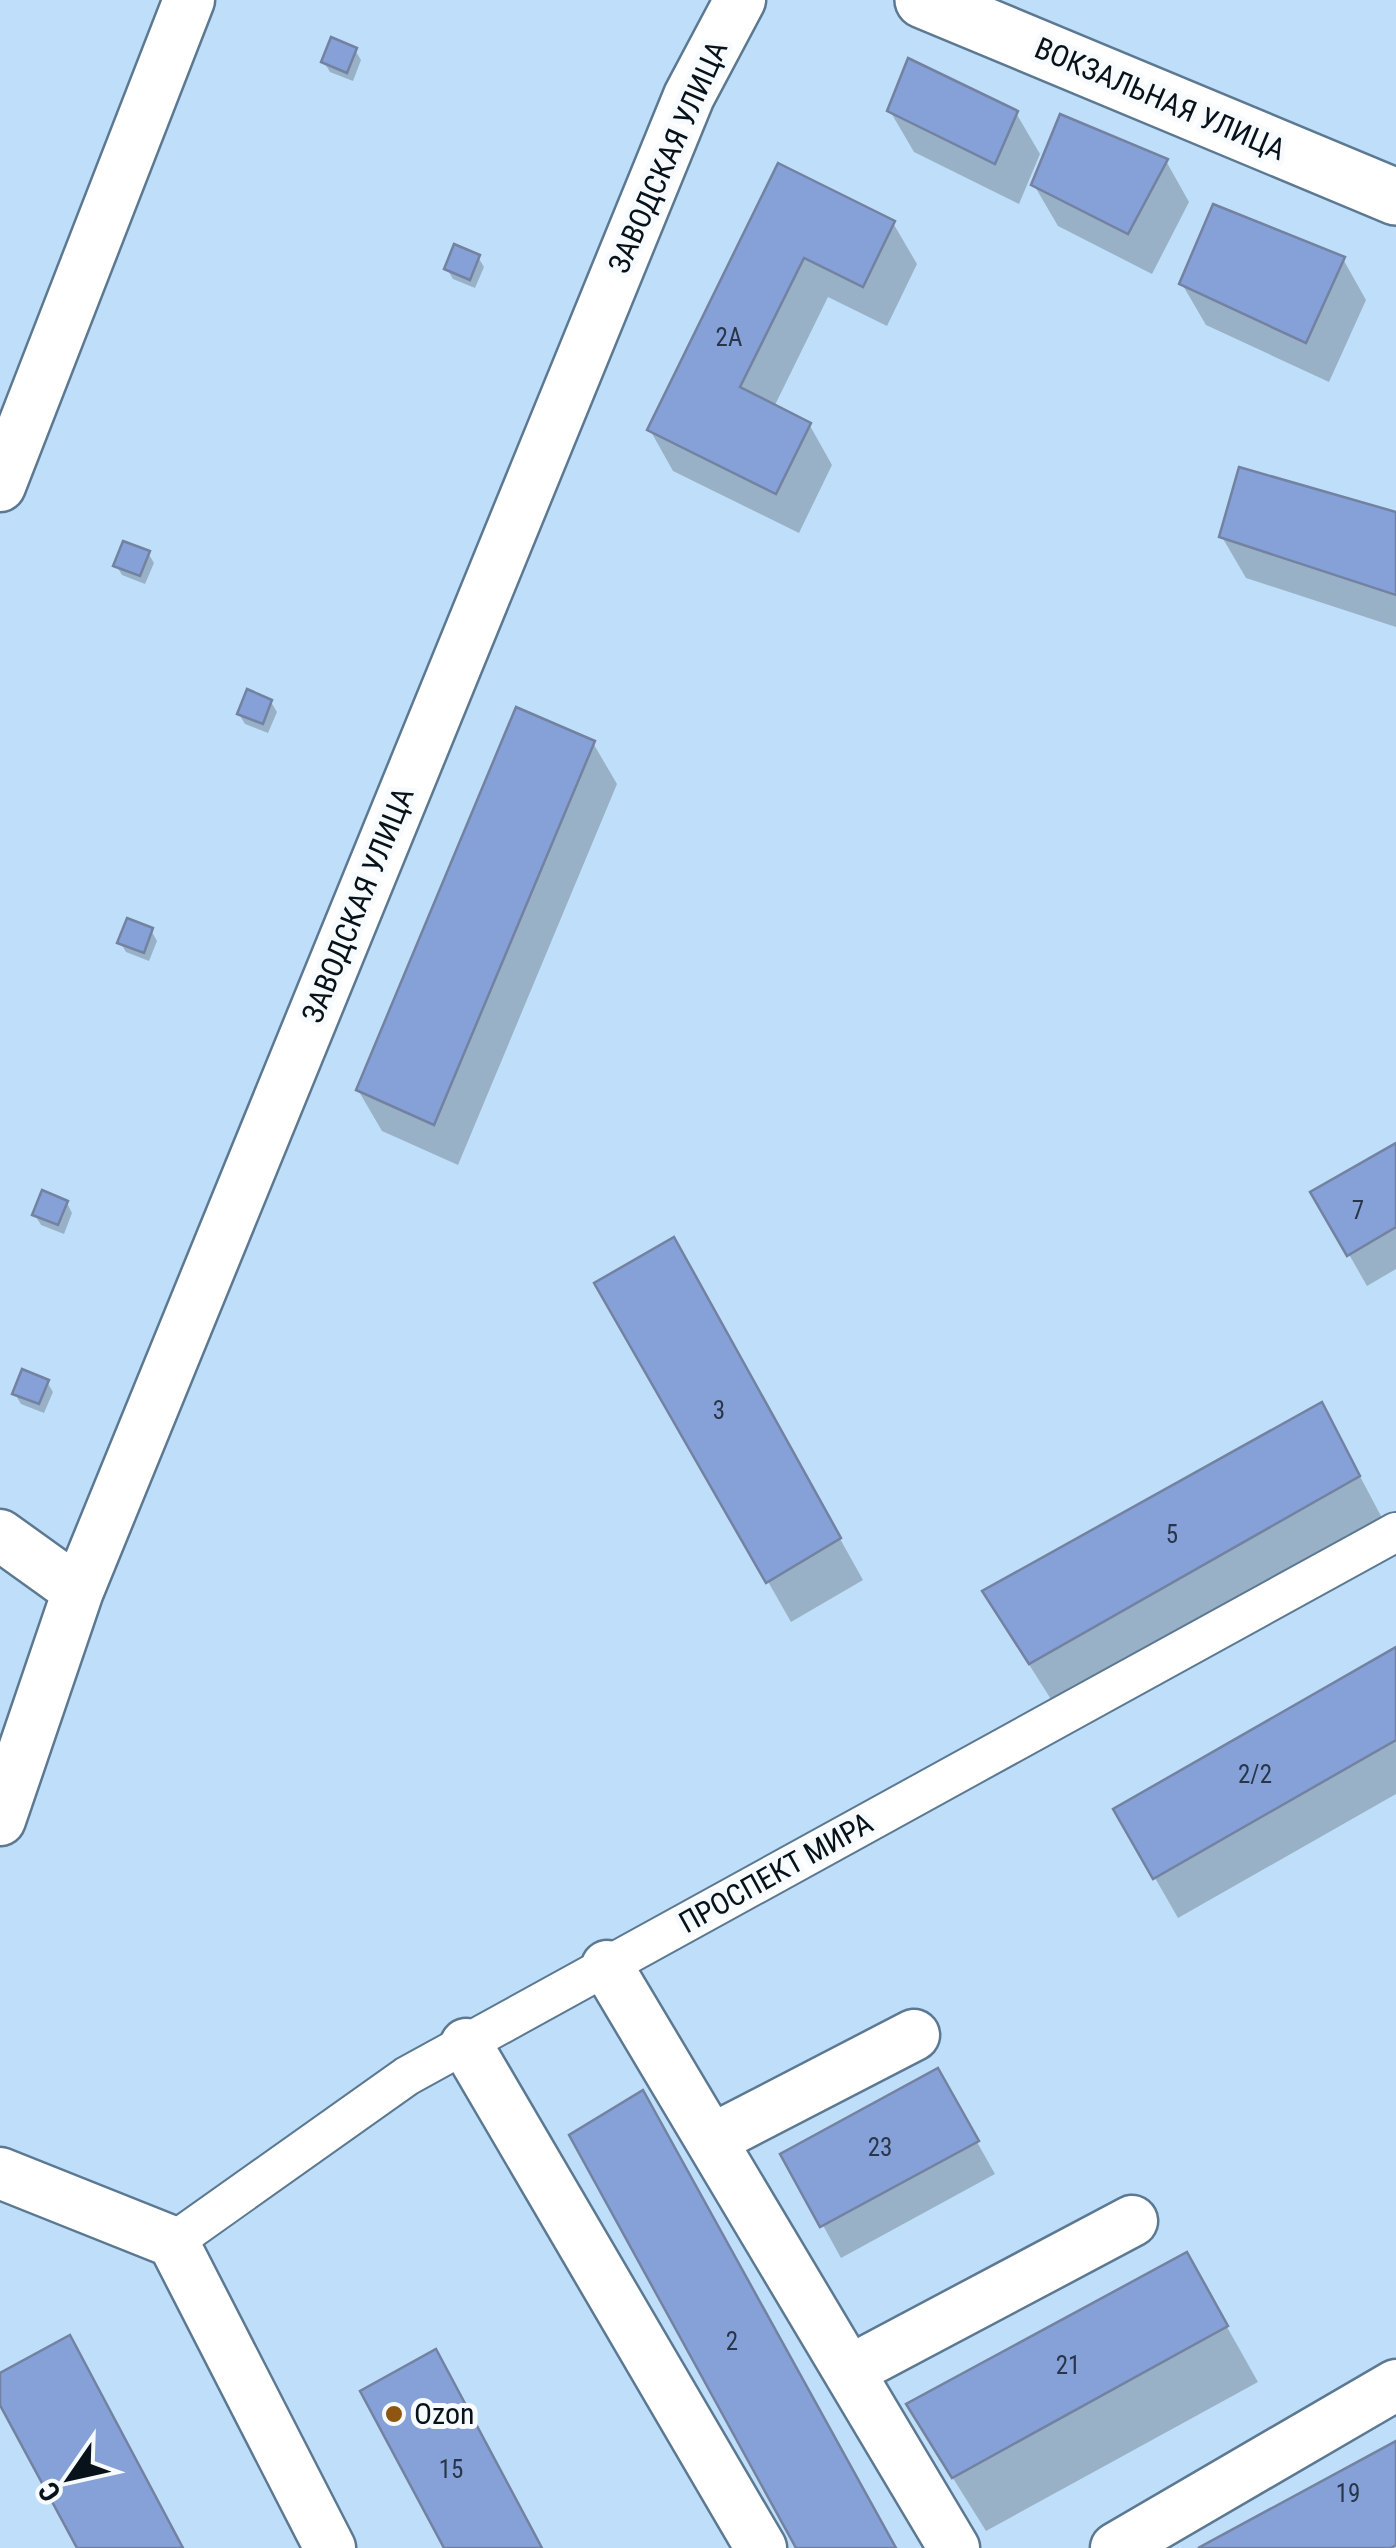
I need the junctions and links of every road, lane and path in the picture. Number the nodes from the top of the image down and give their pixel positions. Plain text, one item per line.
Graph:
1 (189, 0) edge
2 (740, 0) edge
3 (923, 0) edge
4 (1396, 197) edge
5 (0, 486) edge
6 (1396, 1532) edge
7 (0, 1535) edge
8 (78, 1591) junction
9 (0, 1820) edge
10 (608, 1966) junction
11 (914, 2035) dead end
12 (466, 2044) junction
13 (711, 2140) junction
14 (0, 2173) edge
15 (1132, 2221) dead end
16 (173, 2242) junction
17 (849, 2372) junction
18 (1396, 2385) edge
19 (330, 2548) edge
20 (761, 2548) edge
21 (954, 2548) edge
22 (1116, 2548) edge

1 - 5 street
2 - 8 street, ЗАВОДСКАЯ УЛИЦА
3 - 4 street, ВОКЗАЛЬНАЯ УЛИЦА
6 - 10 street, ПРОСПЕКТ МИРА
7 - 8 street
8 - 9 street, ЗАВОДСКАЯ УЛИЦА
10 - 12 street, ПРОСПЕКТ МИРА
10 - 13 street
11 - 13 street
12 - 16 street, ПРОСПЕКТ МИРА
12 - 20 street
13 - 17 street
14 - 16 street
15 - 17 street
16 - 19 street
17 - 21 street
18 - 22 street

